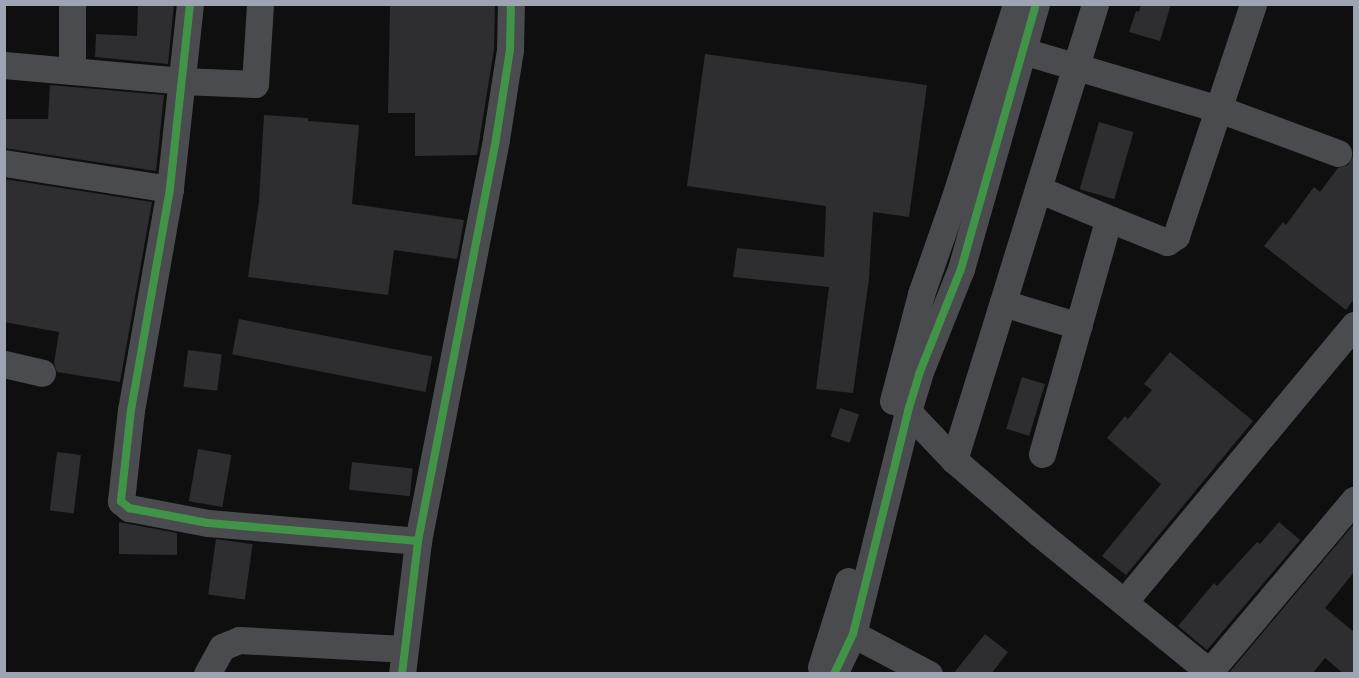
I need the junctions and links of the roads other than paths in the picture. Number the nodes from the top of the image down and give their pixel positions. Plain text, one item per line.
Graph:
1 (72, 4) edge
2 (190, 4) edge
3 (260, 4) edge
4 (511, 4) edge
5 (1016, 4) edge
6 (1036, 4) edge
7 (1095, 4) edge
8 (1253, 4) edge
9 (1023, 51) junction
10 (4, 64) edge
11 (1076, 69) junction
12 (72, 71) junction
13 (182, 81) junction
14 (1219, 109) junction
15 (1338, 153) dead end
16 (4, 163) edge
17 (170, 189) junction
18 (1038, 189) junction
19 (1112, 220) junction
20 (1003, 303) junction
21 (1354, 325) edge
22 (1079, 326) junction
23 (4, 364) edge
24 (42, 373) dead end
25 (901, 404) junction
26 (1042, 454) dead end
27 (954, 460) junction
28 (1354, 500) edge
29 (418, 541) junction
30 (1124, 602) junction
31 (844, 631) junction
32 (403, 661) edge
33 (1211, 672) edge
34 (207, 674) edge
35 (818, 674) edge
36 (834, 674) edge
37 (929, 674) edge

1 - 12 street
2 - 13 street
3 - 13 street
4 - 29 street
5 - 25 street
6 - 9 street
7 - 11 street
8 - 14 street
9 - 11 street
9 - 25 street
10 - 12 street
11 - 14 street
11 - 18 street
12 - 13 street
13 - 17 street
14 - 15 street
14 - 19 street
16 - 17 street
17 - 29 street
18 - 19 street
18 - 20 street
19 - 22 street
20 - 22 street
20 - 27 street
21 - 30 street
22 - 26 street
23 - 24 street
25 - 27 street
25 - 31 street
27 - 30 street
28 - 33 street
29 - 32 street
30 - 33 street
31 - 35 street
31 - 36 street
31 - 37 street
32 - 34 street

